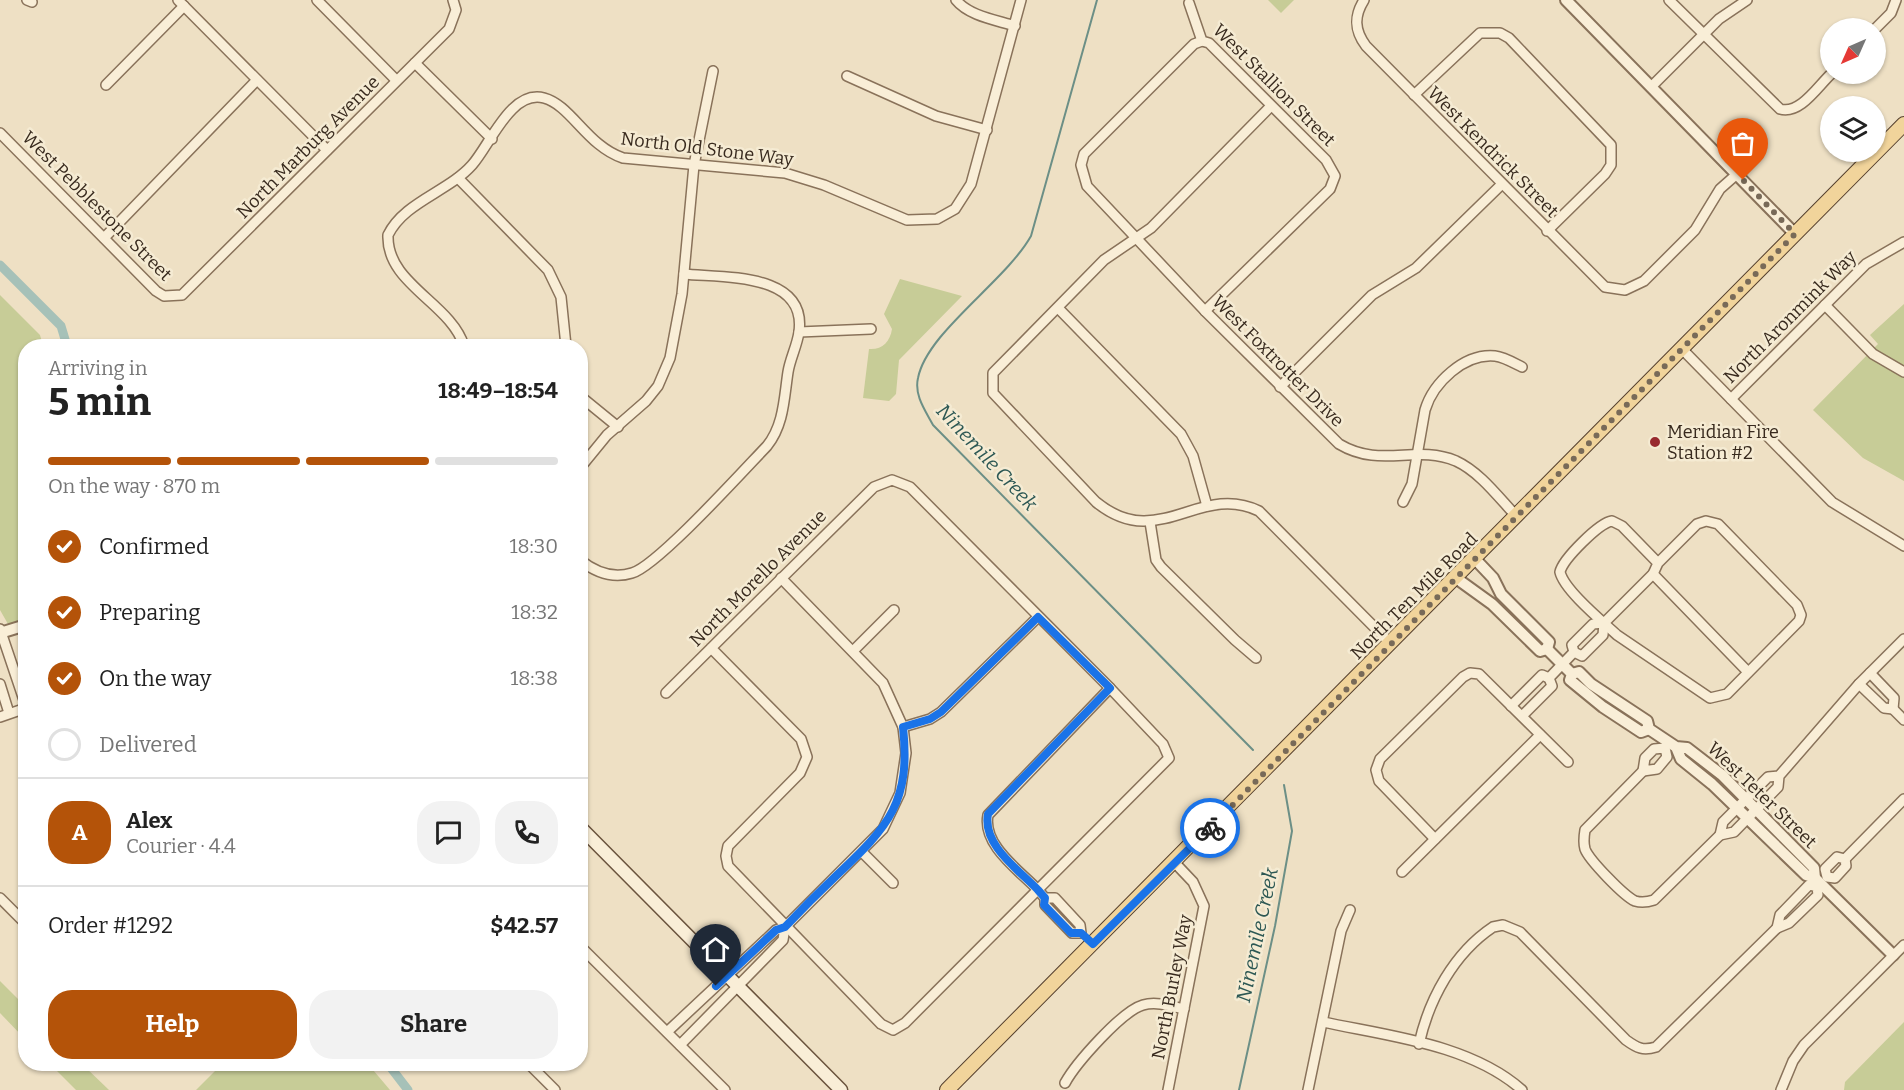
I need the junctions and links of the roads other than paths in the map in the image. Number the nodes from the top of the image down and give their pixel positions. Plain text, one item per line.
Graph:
1 (317, 0) edge
2 (453, 0) edge
3 (956, 0) edge
4 (1021, 0) edge
5 (1364, 0) edge
6 (1566, 0) edge
7 (1669, 0) edge
8 (1747, 0) edge
9 (1896, 0) edge
10 (181, 3) edge
11 (1190, 3) dead end
12 (1886, 19) edge
13 (1015, 26) junction
14 (1703, 35) junction
15 (1202, 41) junction
16 (415, 63) junction
17 (713, 71) dead end
18 (847, 76) dead end
19 (257, 80) junction
20 (396, 80) junction
21 (1821, 84) edge
22 (105, 85) dead end
23 (1651, 87) junction
24 (1414, 95) junction
25 (1271, 106) junction
26 (1904, 124) edge
27 (987, 130) junction
28 (0, 133) edge
29 (492, 139) junction
30 (327, 150) junction
31 (694, 165) junction
32 (1737, 174) junction
33 (458, 178) junction
34 (1502, 184) junction
35 (1547, 231) junction
36 (1795, 234) junction
37 (104, 238) junction
38 (1137, 239) junction
39 (1904, 242) edge
40 (684, 274) junction
41 (174, 297) joint
42 (1825, 305) junction
43 (1058, 308) junction
44 (1205, 311) junction
45 (871, 329) dead end
46 (799, 332) junction
47 (460, 339) edge
48 (565, 339) edge
49 (1681, 348) junction
50 (1522, 367) dead end
51 (1904, 372) edge
52 (1280, 387) junction
53 (1731, 399) junction
54 (588, 402) edge
55 (618, 426) junction
56 (1417, 455) junction
57 (588, 458) edge
58 (1403, 502) dead end
59 (1207, 506) junction
60 (1517, 517) junction
61 (1150, 522) junction
62 (1904, 546) edge
63 (1475, 559) junction
64 (1658, 563) junction
65 (588, 566) edge
66 (1653, 574) junction
67 (781, 578) junction
68 (1456, 578) junction
69 (894, 610) dead end
70 (1038, 617) junction
71 (1604, 623) junction
72 (18, 627) edge
73 (0, 632) edge
74 (1904, 639) edge
75 (1391, 644) junction
76 (711, 648) junction
77 (1547, 649) junction
78 (853, 651) junction
79 (1574, 652) junction
80 (1256, 657) dead end
81 (1562, 665) junction
82 (1748, 672) junction
83 (1870, 674) junction
84 (1550, 678) junction
85 (0, 684) edge
86 (18, 684) edge
87 (1859, 684) junction
88 (1110, 688) junction
89 (666, 693) dead end
90 (1511, 706) junction
91 (1893, 709) junction
92 (5, 715) edge
93 (1522, 716) junction
94 (1904, 720) edge
95 (903, 727) junction
96 (1540, 735) junction
97 (1670, 746) junction
98 (1568, 762) dead end
99 (1643, 771) junction
100 (1779, 776) junction
101 (1746, 799) junction
102 (1904, 799) edge
103 (1737, 808) junction
104 (1756, 809) junction
105 (1747, 818) junction
106 (588, 834) edge
107 (1720, 835) junction
108 (1436, 839) junction
109 (862, 852) junction
110 (1175, 863) junction
111 (1402, 872) dead end
112 (1820, 881) junction
113 (893, 883) dead end
114 (1038, 890) junction
115 (0, 898) edge
116 (1350, 910) dead end
117 (18, 916) edge
118 (785, 927) junction
119 (1093, 944) junction
120 (1904, 945) edge
121 (588, 954) edge
122 (1893, 956) junction
123 (728, 975) junction
124 (739, 986) junction
125 (1184, 1009) junction
126 (1323, 1022) junction
127 (667, 1032) junction
128 (1419, 1044) junction
129 (680, 1045) junction
130 (536, 1071) edge
131 (1065, 1083) dead end
132 (555, 1090) edge
133 (724, 1090) edge
134 (841, 1090) edge
135 (947, 1090) edge
136 (1168, 1090) edge
137 (1308, 1090) edge
138 (1522, 1090) edge
139 (1780, 1090) edge

1 - 20 street
2 - 16 street, North Marburg Avenue
3 - 13 street
4 - 13 street, North Old Stone Way
5 - 24 street, West Kendrick Street
6 - 23 street
7 - 14 street
8 - 14 street
9 - 12 street
10 - 19 street
10 - 22 street
11 - 15 street, West Stallion Street
13 - 27 street, North Old Stone Way
14 - 21 street
14 - 23 street
15 - 25 street, West Stallion Street
15 - 38 street, West Foxtrotter Drive
16 - 20 street, North Marburg Avenue
16 - 29 street
17 - 31 street
18 - 27 street
19 - 30 street
19 - 37 street
20 - 30 street, North Marburg Avenue
23 - 32 street
24 - 34 street, West Kendrick Street
24 - 35 street
25 - 38 street
25 - 44 street, West Stallion Street
26 - 36 main road, North Ten Mile Road
27 - 31 street, North Old Stone Way
28 - 37 street, West Pebblestone Street
29 - 31 street, North Old Stone Way
29 - 33 street, North Old Stone Way
30 - 41 street, North Marburg Avenue
31 - 40 street
32 - 35 street, West Kendrick Street
32 - 36 street
33 - 47 street, North Old Stone Way
33 - 48 street
34 - 35 street, West Kendrick Street
34 - 52 street
36 - 49 main road, North Ten Mile Road
37 - 41 street, West Pebblestone Street
38 - 43 street
38 - 44 street, West Foxtrotter Drive
39 - 42 street, North Aronmink Way
40 - 46 street
40 - 55 street
42 - 51 street
42 - 53 street, North Aronmink Way
43 - 59 street
43 - 61 street
44 - 52 street, West Foxtrotter Drive
45 - 46 street
46 - 65 street
49 - 53 street
49 - 60 main road, North Ten Mile Road
50 - 56 street
52 - 56 street, West Foxtrotter Drive
53 - 62 street
54 - 55 street
55 - 57 street
56 - 58 street
56 - 60 street, West Foxtrotter Drive
59 - 61 street
59 - 75 street
60 - 63 main road, North Ten Mile Road
61 - 80 street
63 - 68 main road, North Ten Mile Road
63 - 77 street, West Teter Street
64 - 66 street
64 - 71 street
64 - 82 street
66 - 71 street
66 - 82 street
67 - 70 street, North Morello Avenue
67 - 76 street, North Morello Avenue
67 - 78 street
68 - 75 main road, North Ten Mile Road
68 - 77 street, West Teter Street
69 - 78 street
70 - 88 street
70 - 95 street
71 - 79 street
71 - 79 street
71 - 82 street
72 - 73 street
73 - 86 street
74 - 83 street
75 - 110 main road, North Ten Mile Road
76 - 89 street, North Morello Avenue
76 - 118 street
77 - 81 street, West Teter Street
78 - 95 street
79 - 81 street
81 - 84 street
81 - 97 street, West Teter Street
83 - 87 street
83 - 91 street
84 - 90 street
84 - 93 street
85 - 92 street
87 - 91 street
87 - 100 street
88 - 114 street
88 - 114 street
90 - 93 street
90 - 108 street
91 - 94 street
93 - 96 street
95 - 109 street
96 - 98 street
96 - 108 street
97 - 99 street
97 - 99 street
97 - 101 street, West Teter Street
97 - 103 street, West Teter Street
99 - 107 street
100 - 101 street
100 - 104 street
101 - 103 street
101 - 104 street, West Teter Street
102 - 112 street
103 - 105 street, West Teter Street
103 - 107 street
104 - 105 street
104 - 112 street, West Teter Street
105 - 107 street
105 - 112 street, West Teter Street
106 - 123 main road
108 - 111 street
109 - 113 street
109 - 118 street
110 - 119 main road, North Ten Mile Road
110 - 125 street, North Burley Way
112 - 122 street, West Teter Street
112 - 128 street
114 - 118 street
114 - 119 street
115 - 117 street
116 - 126 street
118 - 123 street
118 - 124 street
119 - 135 main road, North Ten Mile Road
120 - 122 street
121 - 127 street
122 - 139 street
123 - 124 main road
123 - 127 street
124 - 129 street
124 - 134 main road
125 - 131 street
125 - 136 street, North Burley Way
126 - 128 street
126 - 137 street
127 - 129 street
128 - 138 street
129 - 133 street
130 - 132 street

